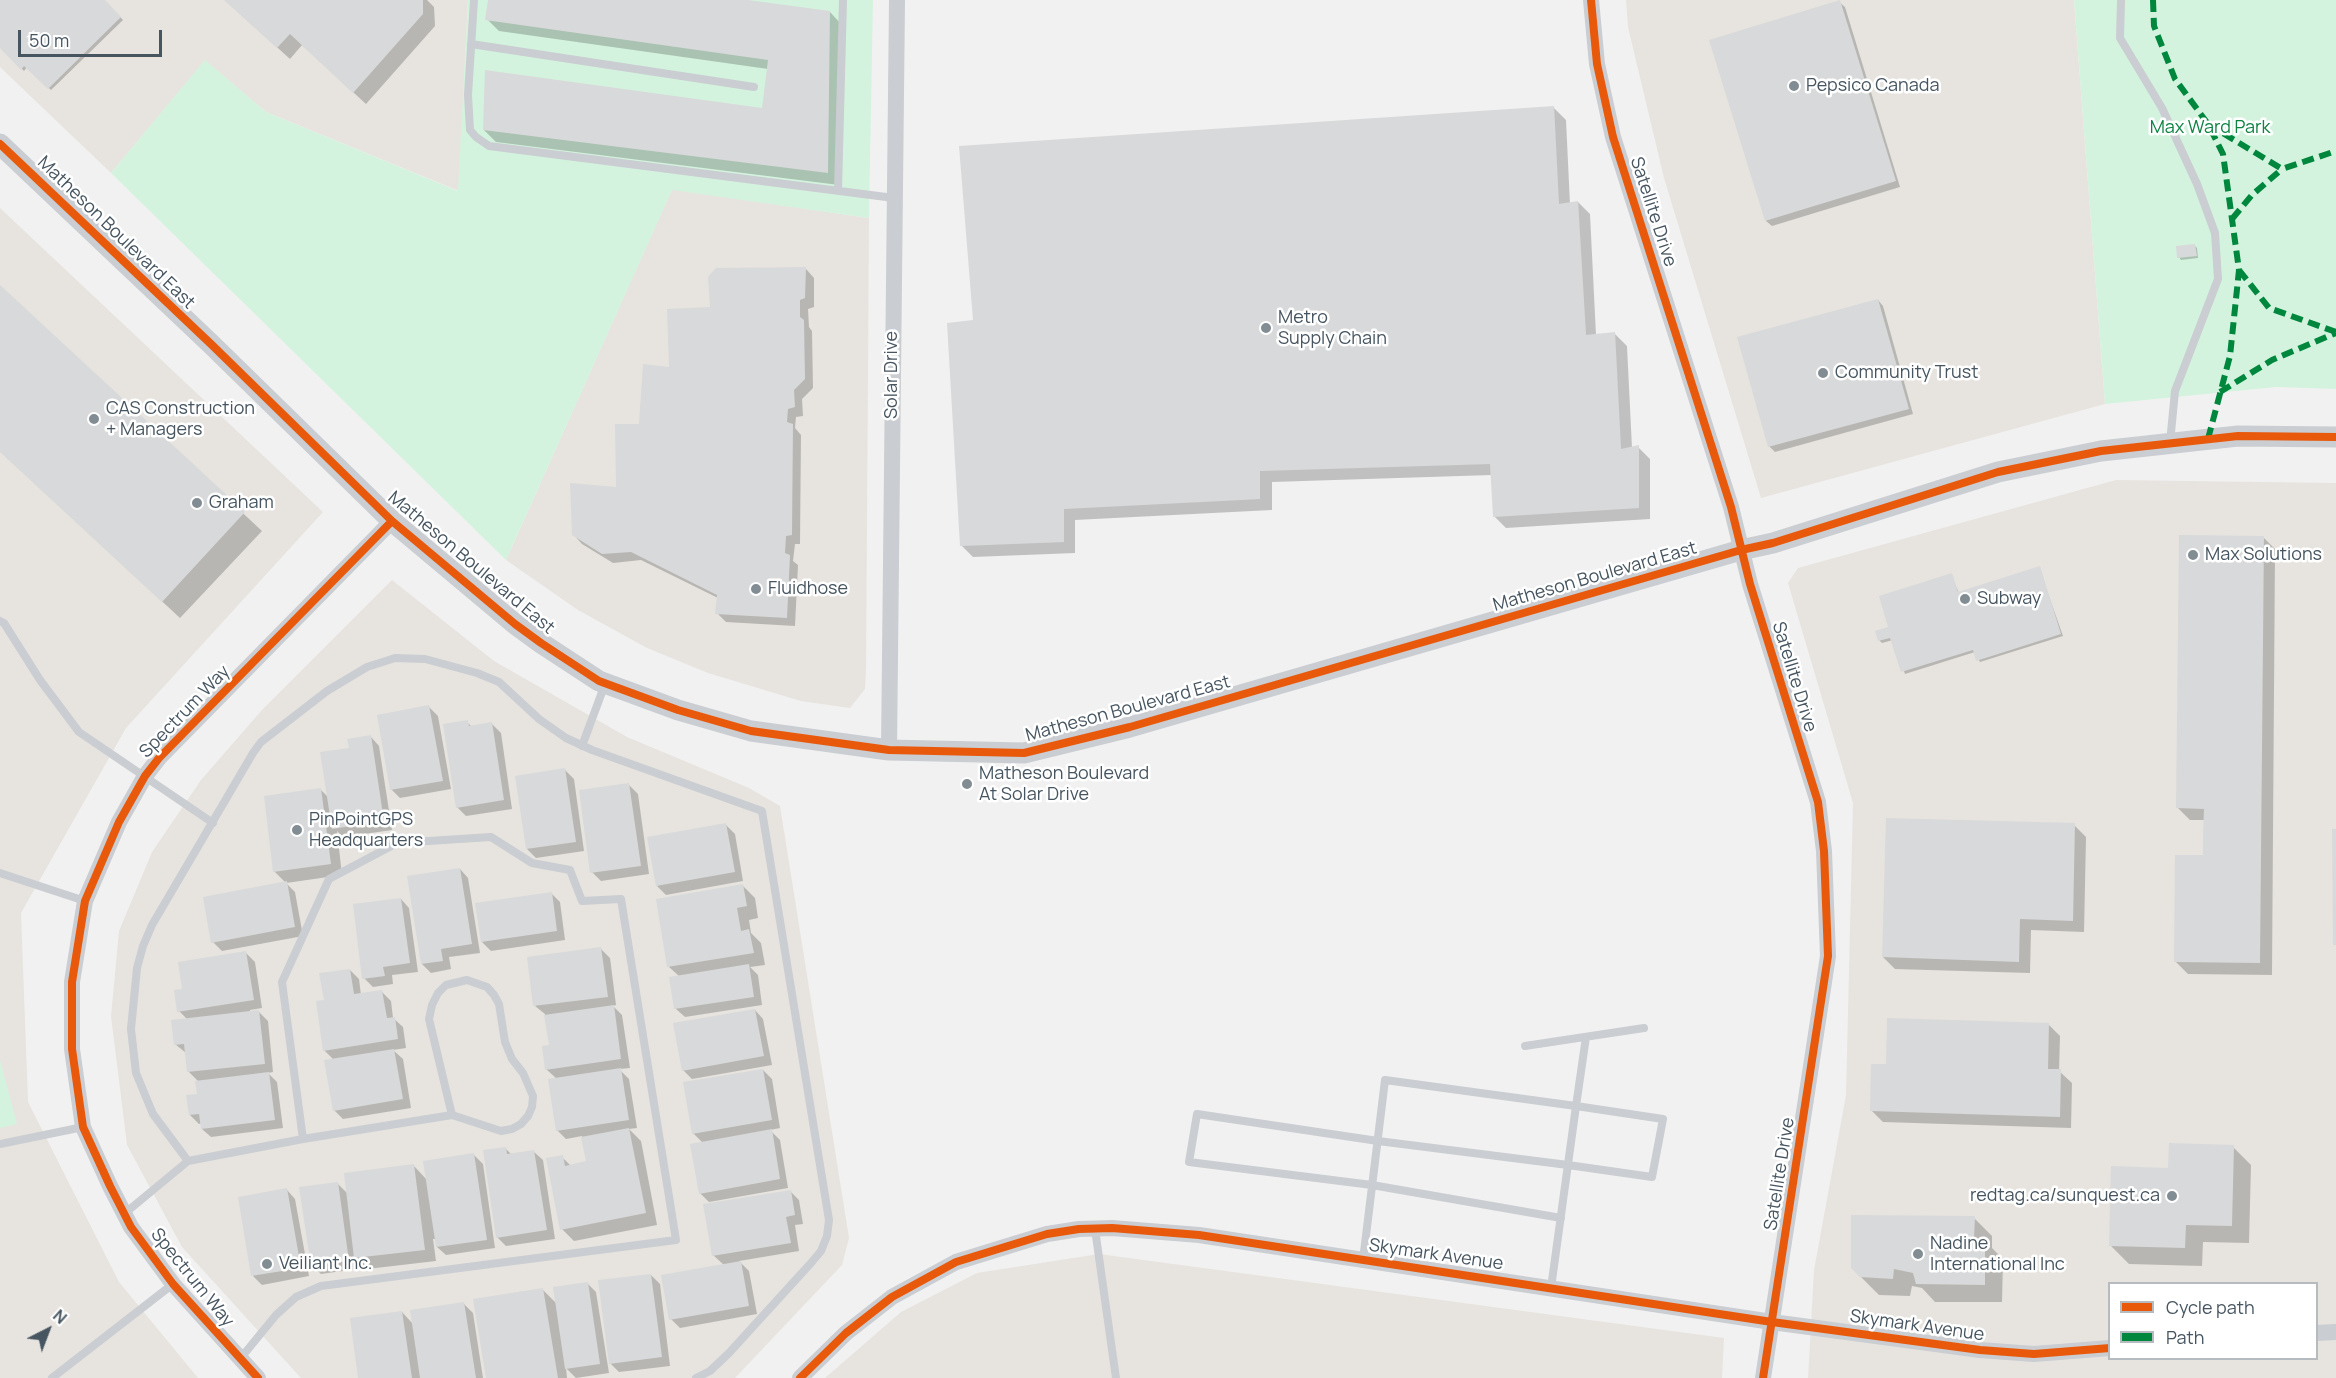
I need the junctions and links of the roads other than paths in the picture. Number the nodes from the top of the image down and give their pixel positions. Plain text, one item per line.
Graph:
1 (474, 0) edge
2 (843, 0) edge
3 (897, 0) edge
4 (1591, 0) edge
5 (2121, 0) edge
6 (471, 45) junction
7 (754, 87) dead end
8 (0, 144) edge
9 (838, 190) junction
10 (894, 198) junction
11 (2336, 437) edge
12 (2170, 444) junction
13 (392, 521) junction
14 (1741, 550) junction
15 (0, 621) edge
16 (606, 683) junction
17 (582, 746) junction
18 (889, 750) junction
19 (145, 776) junction
20 (213, 823) junction
21 (0, 873) edge
22 (85, 901) junction
23 (1644, 1029) dead end
24 (1586, 1037) junction
25 (1525, 1046) dead end
26 (1576, 1106) junction
27 (452, 1114) junction
28 (84, 1127) junction
29 (303, 1139) junction
30 (1378, 1141) junction
31 (0, 1144) edge
32 (188, 1161) junction
33 (1568, 1165) junction
34 (1372, 1185) junction
35 (124, 1214) junction
36 (1561, 1218) junction
37 (1095, 1229) junction
38 (1363, 1260) junction
39 (173, 1284) junction
40 (1551, 1288) junction
41 (1772, 1322) junction
42 (2336, 1332) edge
43 (2318, 1333) edge
44 (2108, 1348) edge
45 (240, 1359) junction
46 (52, 1378) edge
47 (258, 1378) edge
48 (696, 1378) edge
49 (800, 1378) edge
50 (1116, 1378) edge
51 (1763, 1378) edge

1 - 6 lane
2 - 9 lane
3 - 10 street, Solar Drive
4 - 14 street, Satellite Drive
5 - 12 lane
6 - 7 lane
6 - 9 lane
8 - 13 street, Matheson Boulevard East
9 - 10 lane
10 - 18 street, Solar Drive
11 - 12 street, Matheson Boulevard East
12 - 14 street, Matheson Boulevard East
13 - 16 street, Matheson Boulevard East
13 - 19 street, Spectrum Way
14 - 18 street, Matheson Boulevard East
14 - 41 street, Satellite Drive
15 - 19 lane
16 - 17 lane
16 - 18 street, Matheson Boulevard East
17 - 20 lane
17 - 48 lane
19 - 20 lane
19 - 22 street, Spectrum Way
20 - 32 lane
21 - 22 lane
22 - 28 street, Spectrum Way
23 - 24 lane
24 - 25 lane
24 - 26 lane
26 - 30 lane
26 - 33 lane
26 - 33 lane
27 - 27 lane
27 - 29 lane
28 - 31 lane
28 - 35 street, Spectrum Way
29 - 32 lane
29 - 45 lane
30 - 33 lane
30 - 34 lane
30 - 34 lane
32 - 35 lane
33 - 36 lane
34 - 36 lane
34 - 38 lane
35 - 39 street, Spectrum Way
36 - 40 lane
37 - 38 street, Skymark Avenue
37 - 49 street, Skymark Avenue
37 - 50 lane
38 - 40 street, Skymark Avenue
39 - 45 street, Spectrum Way
39 - 46 lane
40 - 41 street, Skymark Avenue
41 - 44 street, Skymark Avenue
41 - 51 street, Satellite Drive
42 - 43 street
45 - 47 street, Spectrum Way

